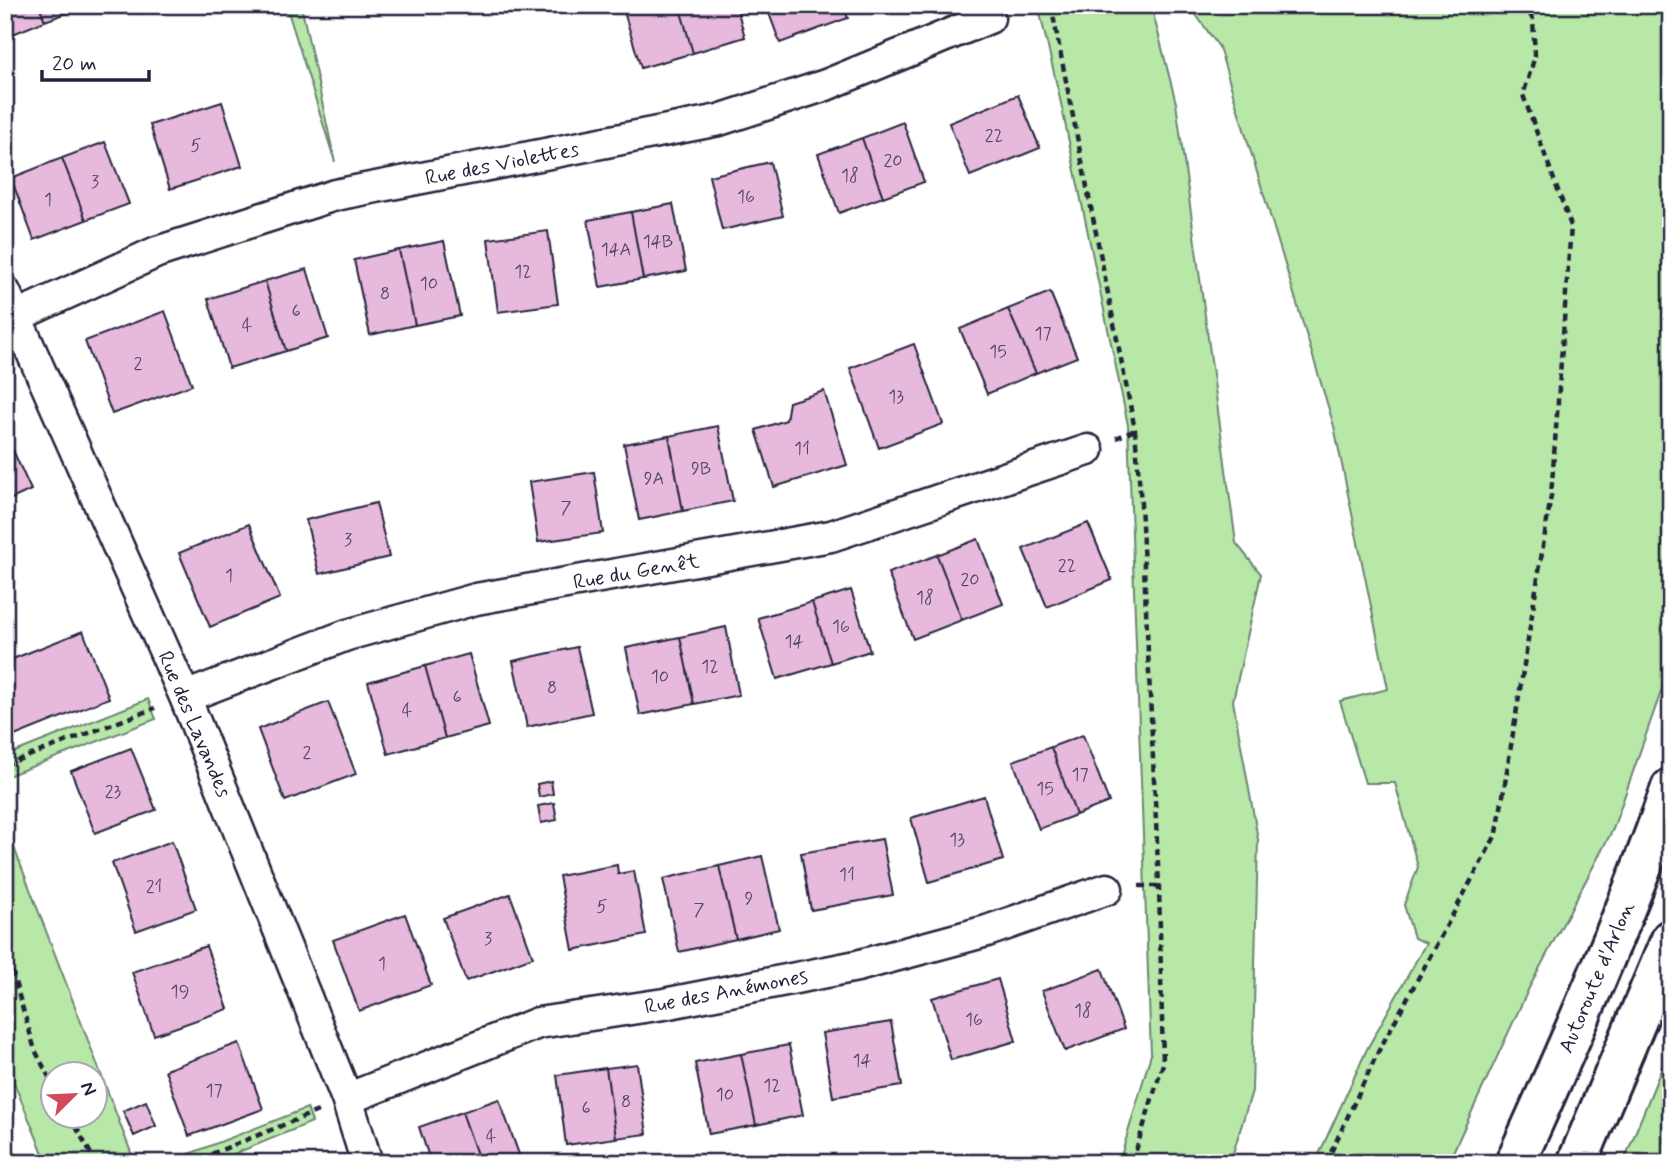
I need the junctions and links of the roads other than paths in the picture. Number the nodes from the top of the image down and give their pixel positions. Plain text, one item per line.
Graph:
1 (989, 18) dead end
2 (11, 304) edge
3 (1088, 450) dead end
4 (185, 697) junction
5 (1671, 788) edge
6 (1107, 889) dead end
7 (1671, 939) edge
8 (347, 1099) junction
9 (367, 1163) edge
10 (1515, 1163) edge
11 (1577, 1163) edge

1 - 2 street, Rue des Violettes
2 - 4 street, Rue des Lavandes
3 - 4 street, Rue du Genêt
4 - 8 street, Rue des Lavandes
5 - 10 highway, Autoroute d'Arlon
6 - 8 street, Rue des Anémones
7 - 11 highway
8 - 9 street, Rue des Lavandes

